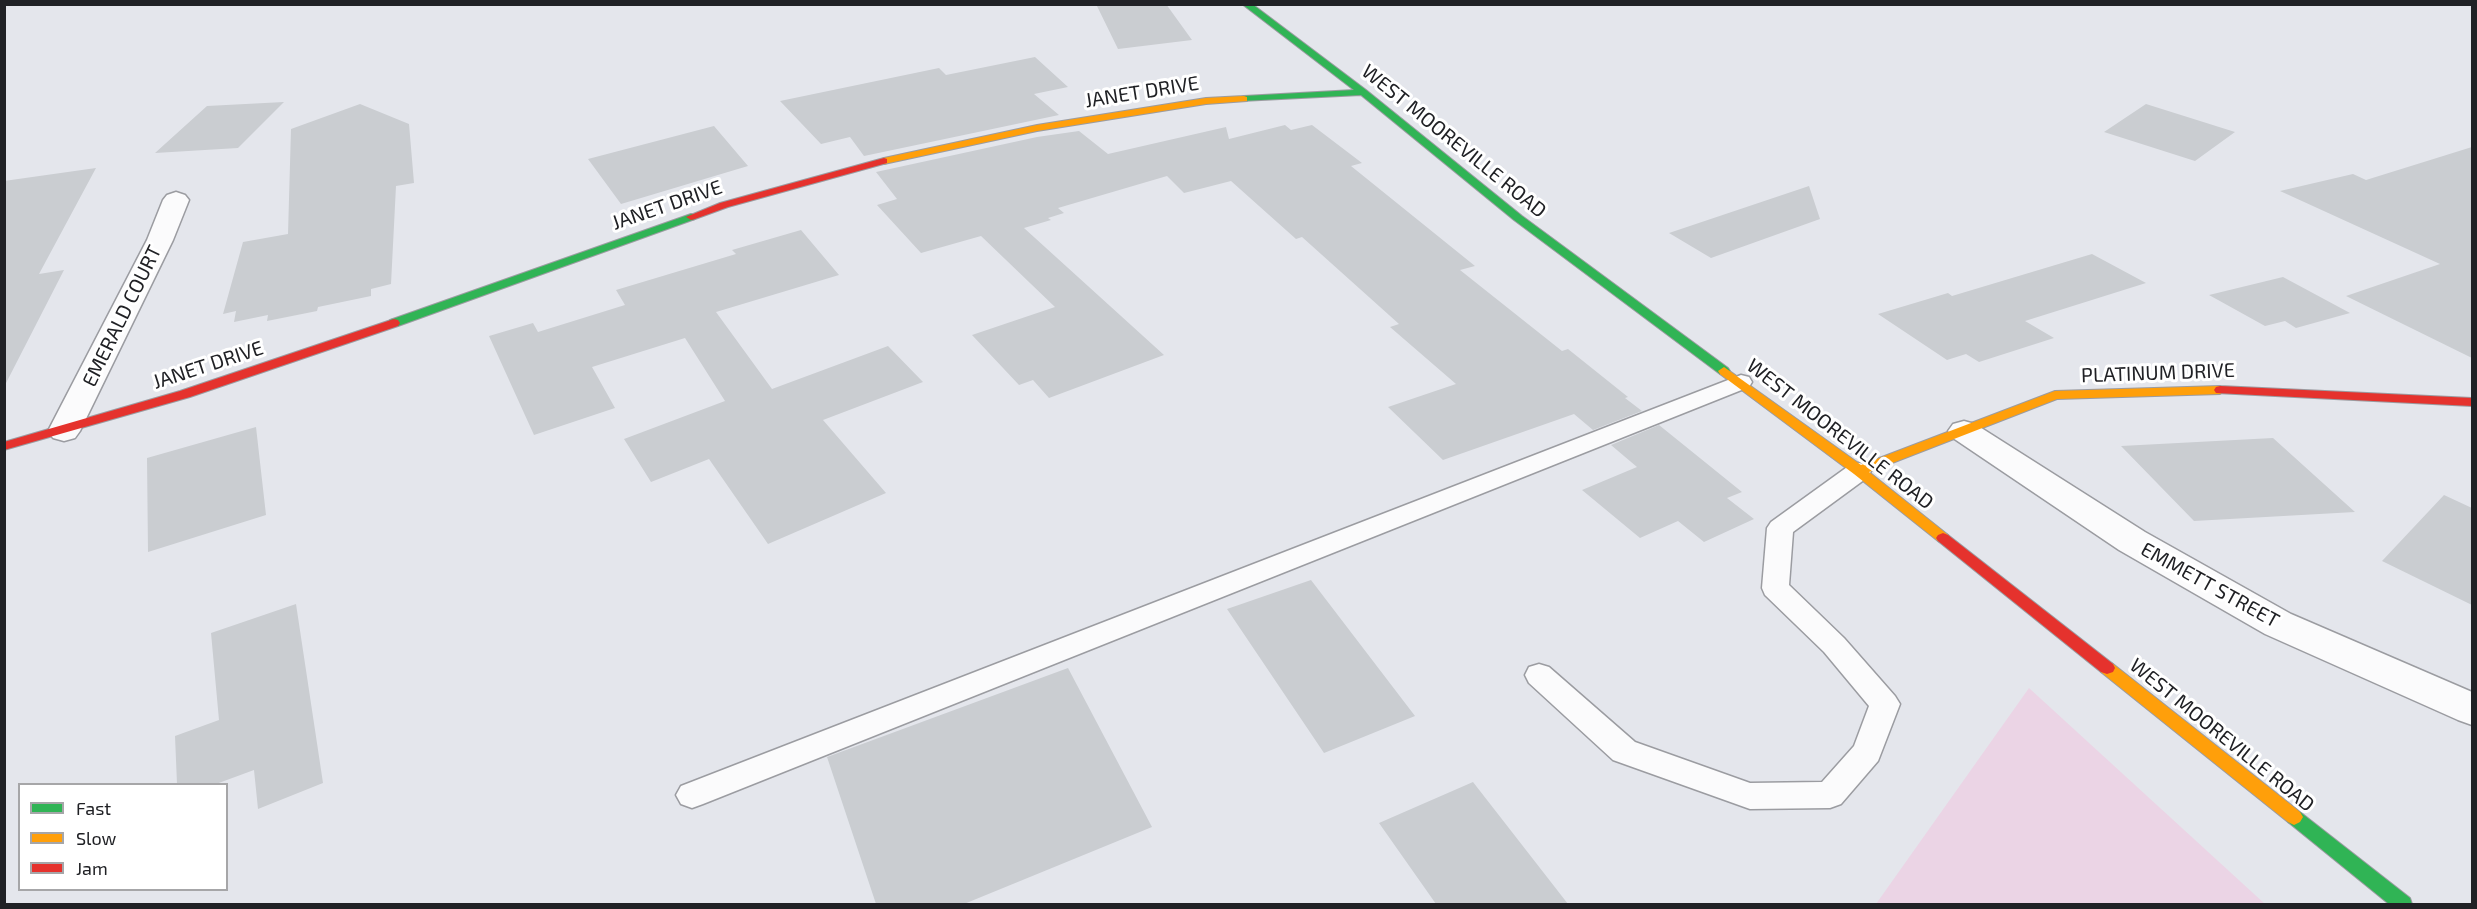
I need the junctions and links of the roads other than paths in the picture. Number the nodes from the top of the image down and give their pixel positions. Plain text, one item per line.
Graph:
1 (1246, 4) edge
2 (1363, 92) junction
3 (176, 200) dead end
4 (1741, 382) junction
5 (2472, 402) edge
6 (64, 431) junction
7 (1964, 431) junction
8 (4, 446) edge
9 (1859, 471) junction
10 (1539, 675) dead end
11 (2472, 709) edge
12 (692, 795) dead end
13 (2403, 904) edge

1 - 2 street, WEST MOOREVILLE ROAD
2 - 4 street, WEST MOOREVILLE ROAD
2 - 6 street, JANET DRIVE
3 - 6 street, EMERALD COURT
4 - 9 street, WEST MOOREVILLE ROAD
4 - 12 lane
5 - 7 street, PLATINUM DRIVE
6 - 8 street, JANET DRIVE
7 - 9 street, PLATINUM DRIVE
7 - 11 street, EMMETT STREET
9 - 10 lane
9 - 13 street, WEST MOOREVILLE ROAD

